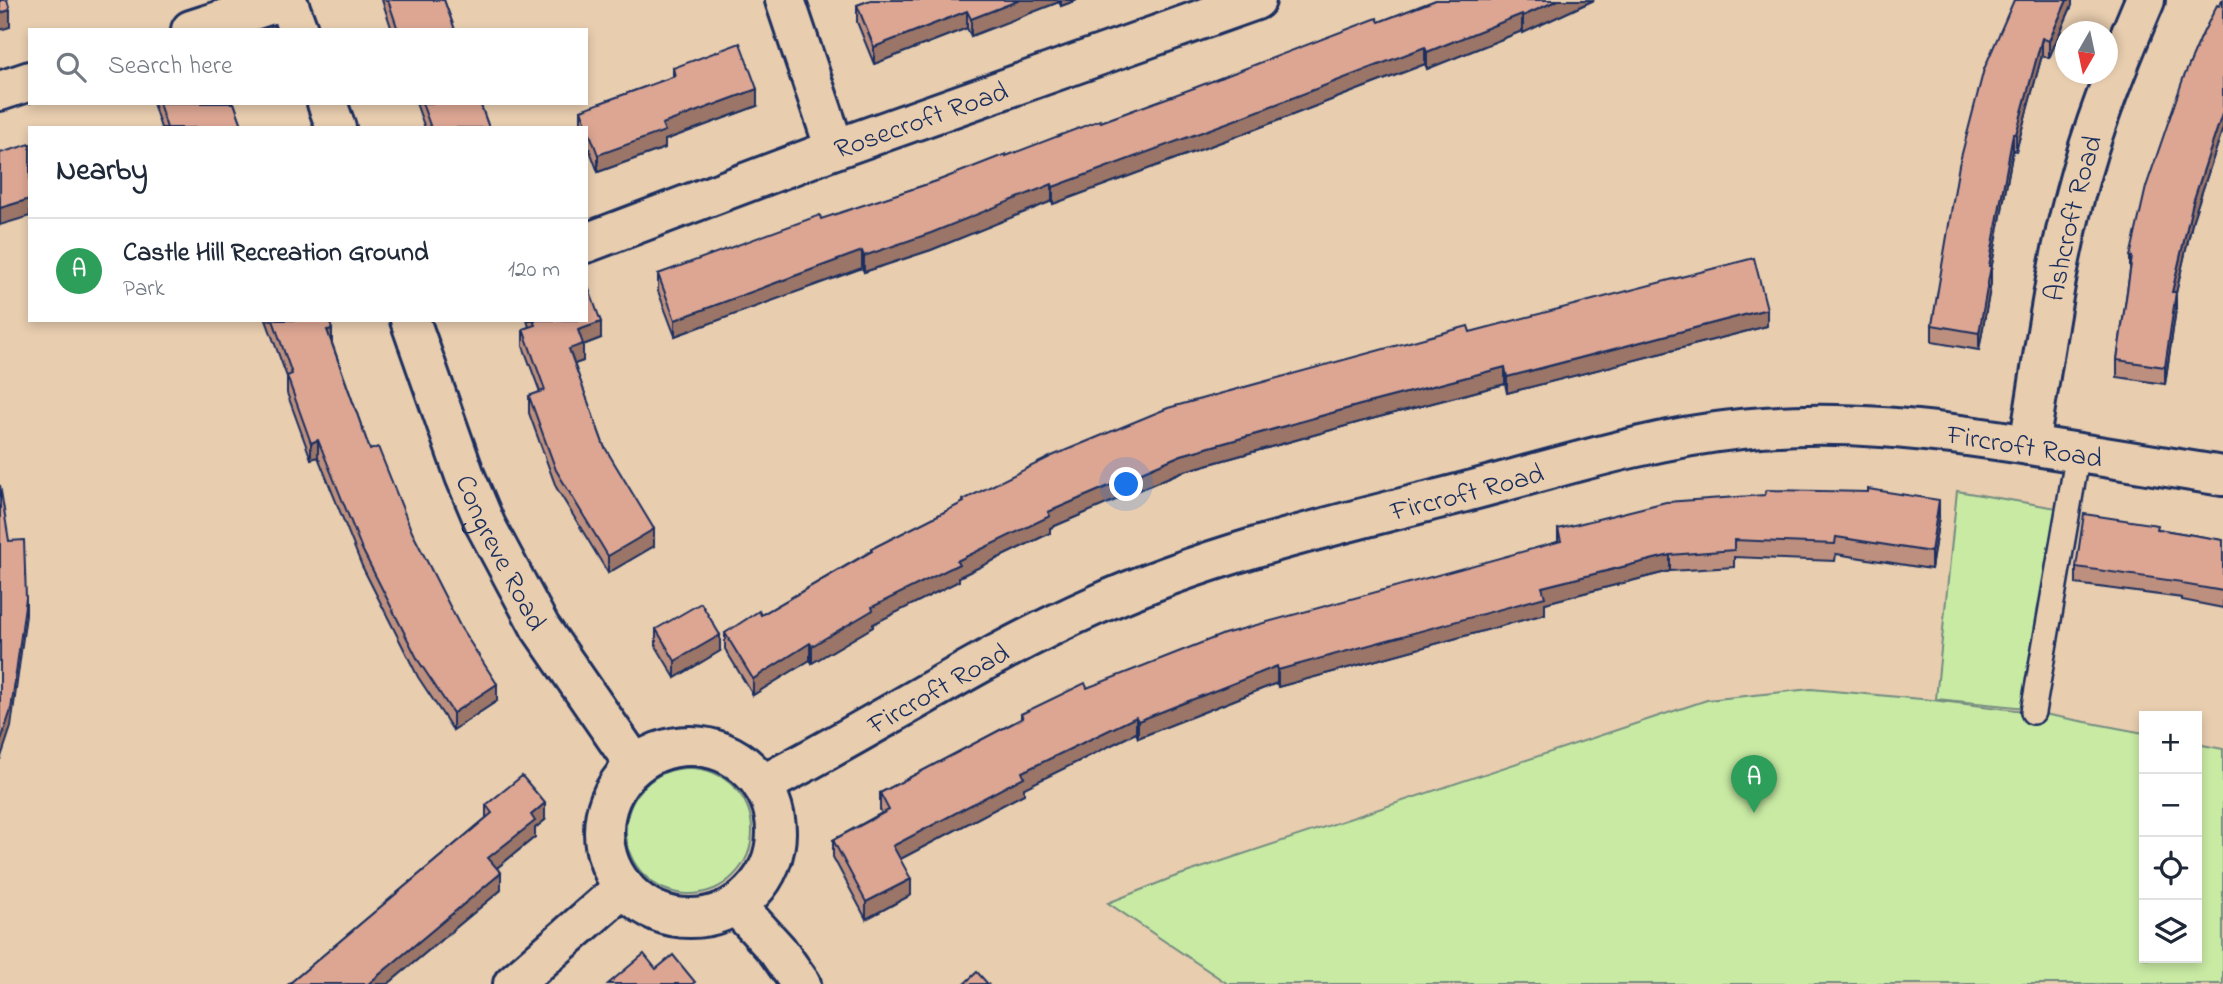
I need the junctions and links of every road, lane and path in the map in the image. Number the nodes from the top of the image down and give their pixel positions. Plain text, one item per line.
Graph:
1 (285, 0) edge
2 (785, 0) edge
3 (1256, 0) edge
4 (2145, 0) edge
5 (197, 28) edge
6 (297, 28) edge
7 (28, 82) edge
8 (0, 91) edge
9 (328, 105) edge
10 (335, 126) edge
11 (835, 149) junction
12 (588, 242) edge
13 (412, 322) edge
14 (2029, 445) junction
15 (2078, 453) junction
16 (2223, 476) edge
17 (2033, 712) dead end
18 (635, 765) junction
19 (762, 785) junction
20 (624, 887) junction
21 (736, 905) junction
22 (513, 984) edge
23 (801, 984) edge

1 - 5 street
1 - 6 street
2 - 11 street
3 - 11 street, Rosecroft Road
4 - 14 street, Ashcroft Road
7 - 8 street
9 - 10 street
11 - 12 street, Rosecroft Road
13 - 18 street, Congreve Road
14 - 15 street, Fircroft Road
14 - 19 street, Fircroft Road
15 - 16 street, Fircroft Road
15 - 17 lane
18 - 19 street
18 - 20 street
19 - 21 street
20 - 21 street
20 - 22 street
21 - 23 street

